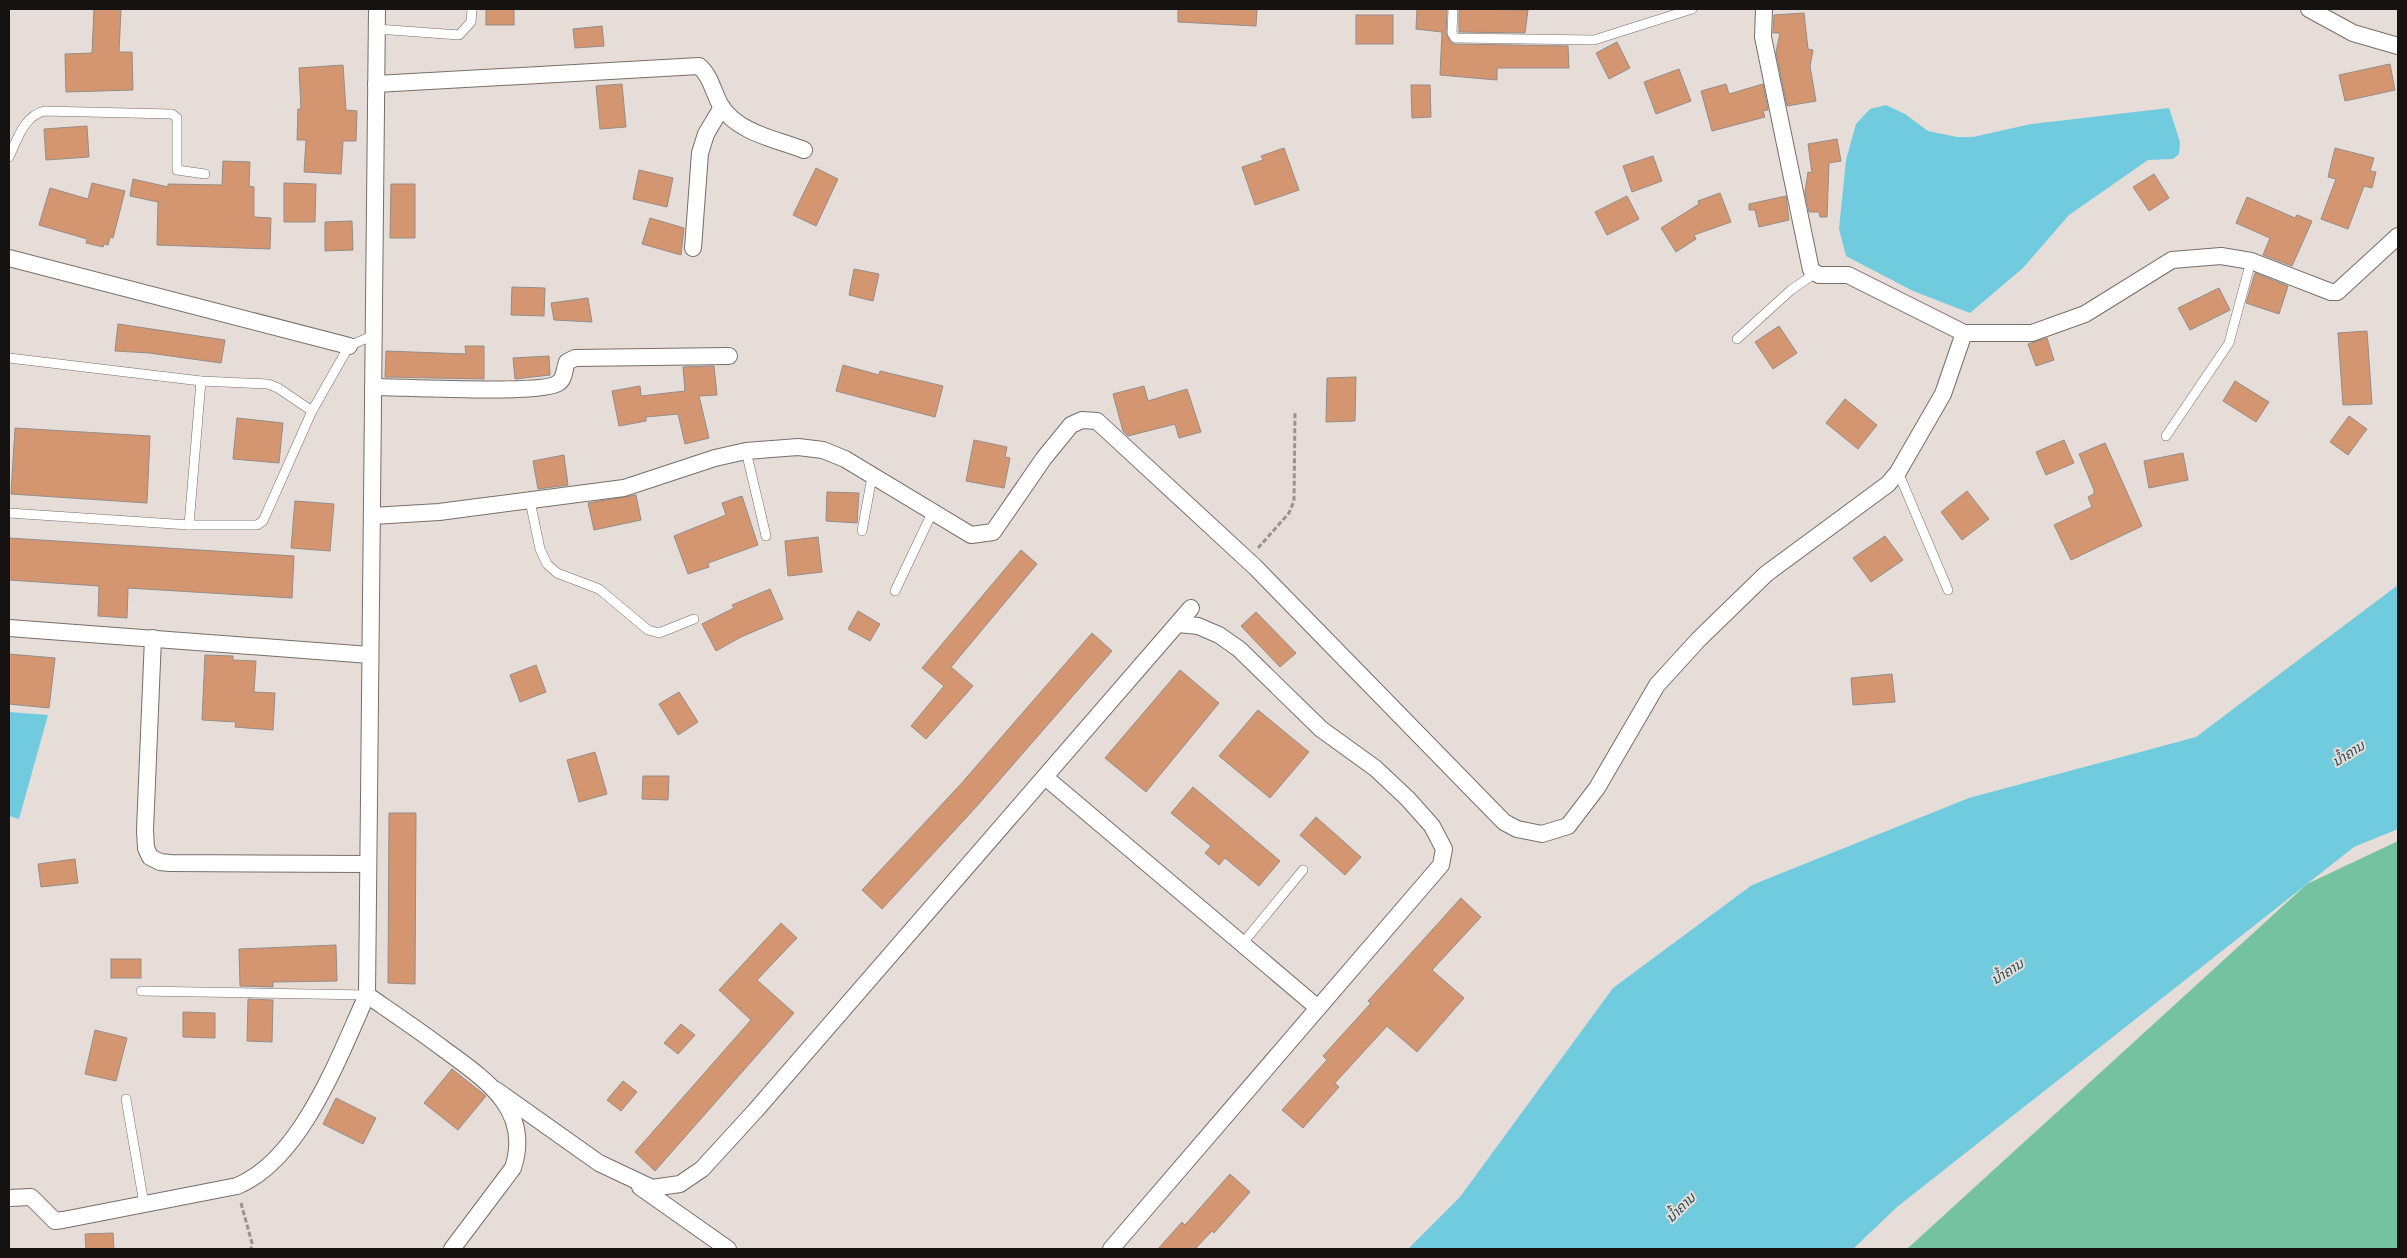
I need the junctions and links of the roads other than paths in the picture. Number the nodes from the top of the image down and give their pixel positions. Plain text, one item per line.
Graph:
1 (377, 9) edge
2 (472, 9) edge
3 (1453, 9) edge
4 (1692, 9) edge
5 (1764, 9) edge
6 (2309, 9) edge
7 (377, 29) junction
8 (2398, 46) edge
9 (376, 84) junction
10 (722, 107) junction
11 (804, 150) dead end
12 (9, 157) edge
13 (205, 174) dead end
14 (2398, 236) edge
15 (694, 248) dead end
16 (9, 258) edge
17 (2251, 261) junction
18 (1814, 274) junction
19 (1964, 333) junction
20 (374, 335) junction
21 (1737, 340) dead end
22 (349, 346) junction
23 (729, 356) dead end
24 (9, 358) edge
25 (200, 381) junction
26 (373, 387) junction
27 (312, 410) junction
28 (2166, 436) dead end
29 (746, 451) junction
30 (1898, 472) junction
31 (872, 477) junction
32 (530, 501) junction
33 (9, 513) edge
34 (932, 513) junction
35 (372, 516) junction
36 (189, 525) junction
37 (862, 531) dead end
38 (766, 536) dead end
39 (1948, 590) dead end
40 (895, 591) dead end
41 (1191, 608) dead end
42 (694, 619) dead end
43 (1178, 624) junction
44 (9, 628) edge
45 (153, 638) junction
46 (370, 655) junction
47 (1045, 777) junction
48 (368, 864) junction
49 (1303, 870) dead end
50 (1242, 944) junction
51 (141, 991) dead end
52 (367, 996) junction
53 (1318, 1008) junction
54 (496, 1090) junction
55 (126, 1099) dead end
56 (627, 1178) junction
57 (9, 1198) edge
58 (144, 1204) junction
59 (452, 1249) edge
60 (728, 1249) edge
61 (1111, 1249) edge

1 - 7 street
2 - 7 lane
3 - 4 lane
5 - 18 street
6 - 8 street
7 - 9 street
9 - 10 street
9 - 20 street
10 - 11 street
10 - 15 street
12 - 13 lane
14 - 17 street
16 - 22 street
17 - 19 street
17 - 28 lane
18 - 19 street
18 - 21 lane
19 - 30 street
20 - 22 lane
20 - 26 street
22 - 27 lane
23 - 26 street
24 - 25 lane
25 - 27 lane
25 - 36 lane
26 - 35 street
27 - 36 lane
29 - 31 street
29 - 32 street
29 - 38 lane
30 - 34 street
30 - 39 lane
31 - 34 street
31 - 37 lane
32 - 35 street
32 - 42 lane
33 - 36 lane
34 - 40 lane
35 - 46 street
41 - 43 street
43 - 47 street
43 - 53 street
44 - 45 street
45 - 46 street
45 - 48 street
46 - 48 street
47 - 50 street
47 - 56 street
48 - 52 street
49 - 50 lane
50 - 53 street
51 - 52 lane
52 - 54 street
52 - 58 street
53 - 61 street
54 - 56 street
54 - 59 street
55 - 58 lane
56 - 60 street
57 - 58 street

